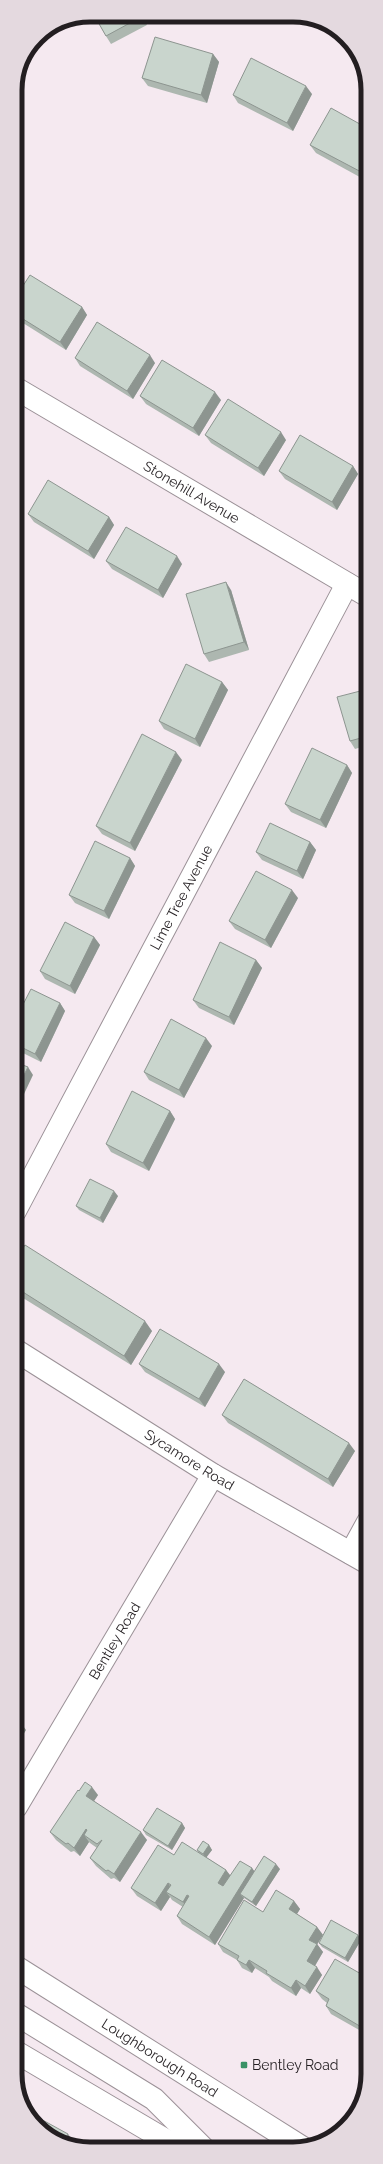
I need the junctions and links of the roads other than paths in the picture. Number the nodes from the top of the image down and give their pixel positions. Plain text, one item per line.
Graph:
1 (22, 392) edge
2 (347, 584) junction
3 (361, 592) edge
4 (22, 1198) edge
5 (22, 1354) edge
6 (213, 1475) junction
7 (359, 1558) edge
8 (22, 1797) edge
9 (22, 1971) edge
10 (22, 2018) edge
11 (22, 2056) edge
12 (169, 2142) edge
13 (197, 2142) edge
14 (293, 2142) edge

1 - 2 main road, Stonehill Avenue
2 - 3 main road, Stonehill Avenue
2 - 4 main road, Lime Tree Avenue
5 - 6 main road, Sycamore Road
6 - 7 main road, Sycamore Road
6 - 8 main road, Bentley Road
9 - 14 main road, Loughborough Road
10 - 13 main road
11 - 12 main road

